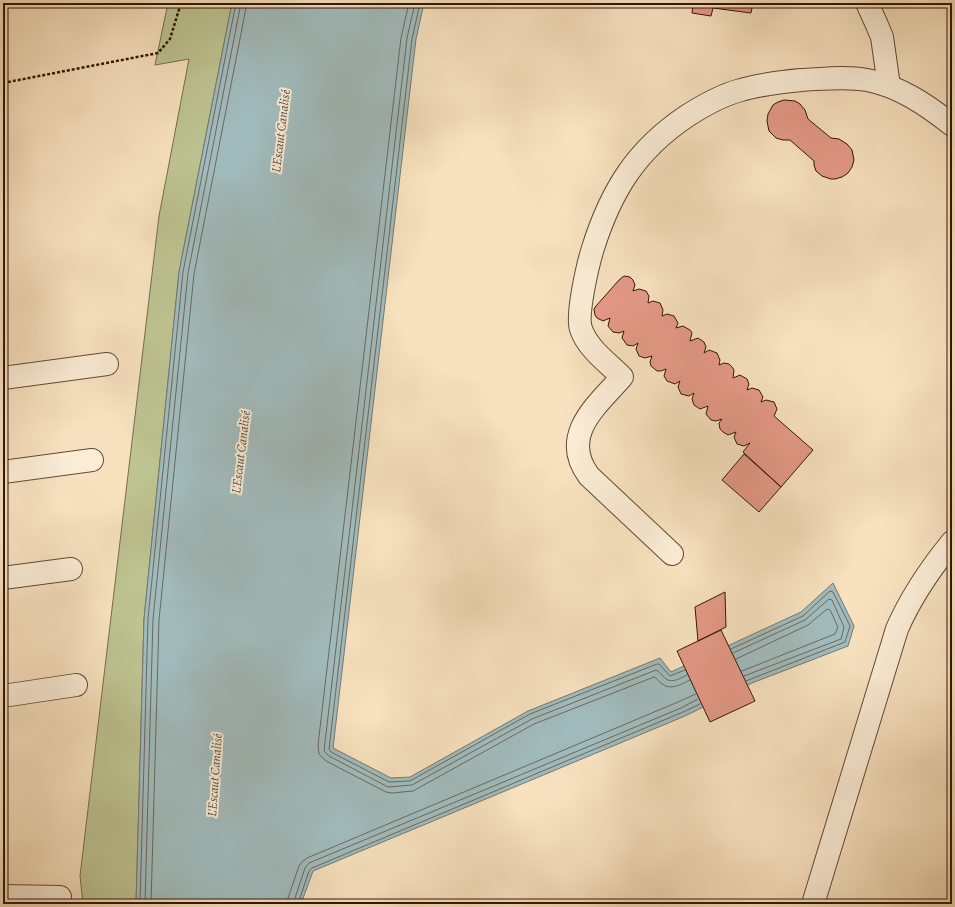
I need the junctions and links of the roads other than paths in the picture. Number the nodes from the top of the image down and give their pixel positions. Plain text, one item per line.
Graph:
1 (867, 3) edge
2 (889, 86) junction
3 (952, 125) edge
4 (107, 364) dead end
5 (3, 378) edge
6 (92, 460) dead end
7 (3, 472) edge
8 (952, 542) edge
9 (672, 554) dead end
10 (71, 569) dead end
11 (3, 578) edge
12 (76, 685) dead end
13 (3, 696) edge
14 (3, 896) edge
15 (60, 896) dead end
16 (813, 904) edge

1 - 2 lane
2 - 3 lane
2 - 9 lane
4 - 5 lane
6 - 7 lane
8 - 16 lane
10 - 11 lane
12 - 13 lane
14 - 15 lane

